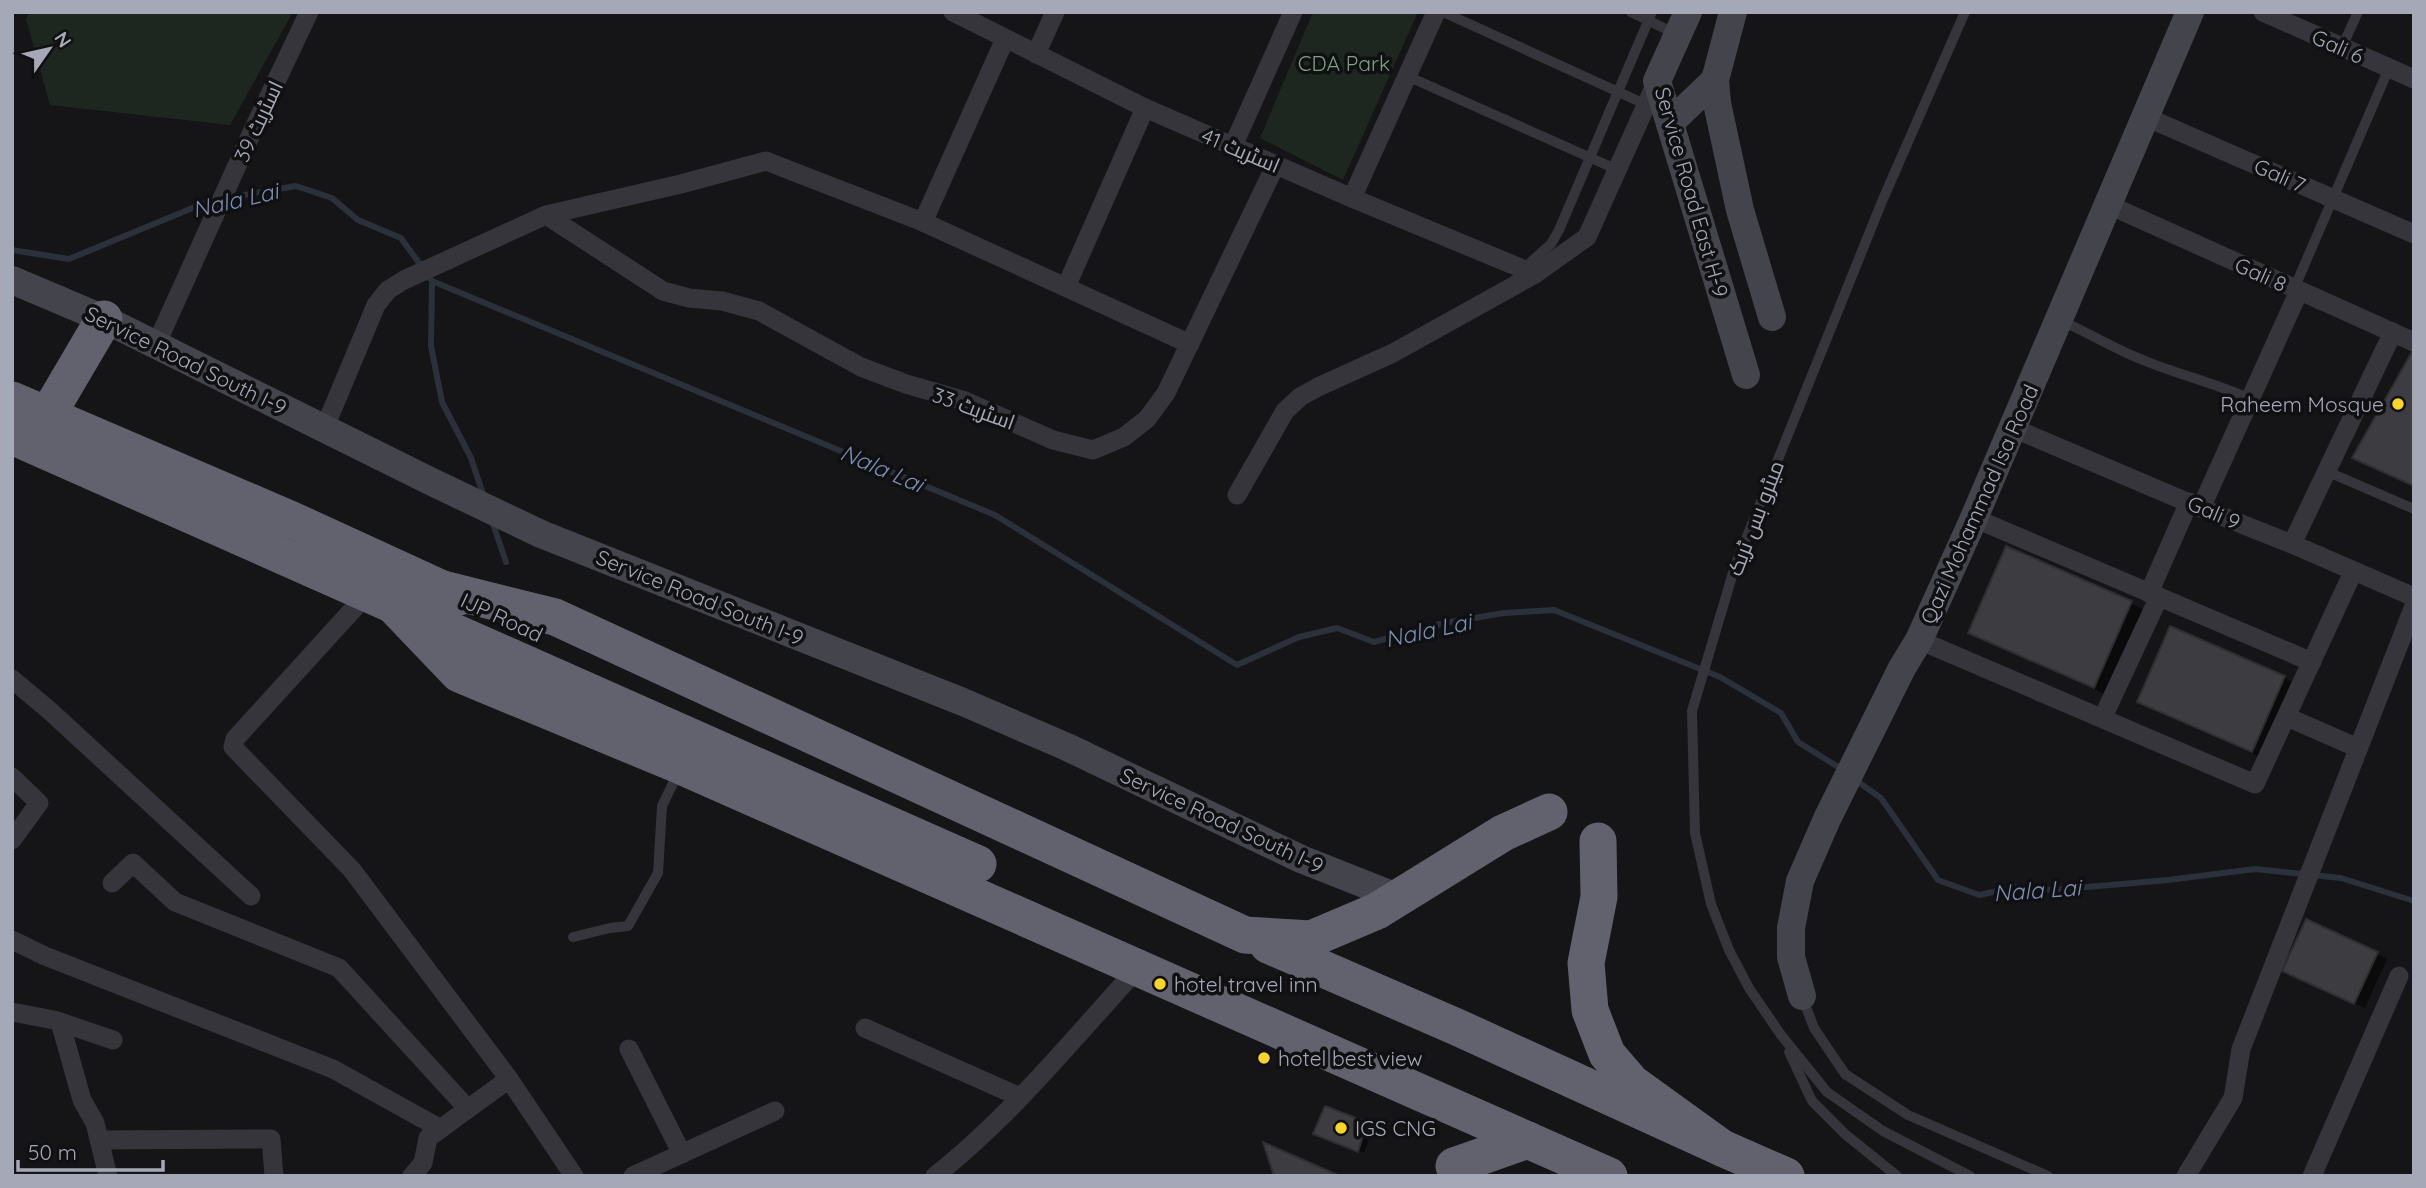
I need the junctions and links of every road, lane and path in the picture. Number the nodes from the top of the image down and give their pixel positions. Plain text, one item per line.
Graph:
1 (309, 12) edge
2 (953, 12) edge
3 (1055, 12) edge
4 (1293, 12) edge
5 (1436, 12) edge
6 (1443, 12) edge
7 (1631, 12) edge
8 (1733, 12) edge
9 (1965, 12) edge
10 (2190, 12) edge
11 (2263, 12) edge
12 (2358, 12) edge
13 (1650, 17) edge
14 (1683, 23) edge
15 (1005, 39) junction
16 (2342, 47) junction
17 (1036, 54) junction
18 (2389, 68) junction
19 (1407, 76) junction
20 (2414, 79) edge
21 (1714, 80) junction
22 (1618, 92) junction
23 (1652, 93) junction
24 (1145, 108) junction
25 (2146, 117) junction
26 (1670, 123) junction
27 (1233, 146) junction
28 (1589, 159) junction
29 (1276, 164) junction
30 (1618, 170) junction
31 (1352, 198) junction
32 (2332, 198) junction
33 (2109, 205) junction
34 (545, 215) junction
35 (923, 222) junction
36 (2414, 234) edge
37 (1529, 272) junction
38 (12, 280) edge
39 (1066, 287) junction
40 (2297, 290) junction
41 (1772, 317) dead end
42 (104, 319) junction
43 (2059, 320) junction
44 (2393, 332) junction
45 (2414, 342) edge
46 (1190, 344) junction
47 (156, 345) junction
48 (1746, 375) dead end
49 (2250, 399) junction
50 (12, 400) edge
51 (47, 415) junction
52 (325, 427) junction
53 (2013, 428) junction
54 (12, 436) edge
55 (2326, 471) junction
56 (1237, 495) dead end
57 (2195, 505) junction
58 (2414, 509) edge
59 (1974, 518) junction
60 (2292, 544) junction
61 (2353, 572) junction
62 (439, 588) junction
63 (2154, 595) junction
64 (2414, 597) edge
65 (381, 599) junction
66 (2414, 606) edge
67 (1919, 640) junction
68 (2312, 662) junction
69 (12, 679) edge
70 (2287, 717) junction
71 (2103, 718) junction
72 (2358, 748) junction
73 (681, 766) junction
74 (12, 777) edge
75 (1549, 812) dead end
76 (12, 840) edge
77 (1598, 841) dead end
78 (112, 883) dead end
79 (251, 897) dead end
80 (1397, 897) junction
81 (1245, 935) junction
82 (573, 937) dead end
83 (12, 940) edge
84 (1138, 968) junction
85 (2399, 976) dead end
86 (1802, 996) joint
87 (12, 1012) edge
88 (60, 1022) junction
89 (865, 1028) dead end
90 (1781, 1035) junction
91 (114, 1040) dead end
92 (629, 1049) dead end
93 (509, 1079) junction
94 (1020, 1097) junction
95 (468, 1110) junction
96 (775, 1111) dead end
97 (441, 1129) junction
98 (99, 1140) junction
99 (1528, 1140) junction
100 (1722, 1148) junction
101 (682, 1154) junction
102 (1454, 1166) dead end
103 (108, 1176) edge
104 (274, 1176) edge
105 (412, 1176) edge
106 (574, 1176) edge
107 (633, 1176) edge
108 (935, 1176) edge
109 (1609, 1176) edge
110 (1786, 1176) edge
111 (1897, 1176) edge
112 (1970, 1176) edge
113 (2048, 1176) edge
114 (2186, 1176) edge
115 (2312, 1176) edge

1 - 47 street, اسٹریٹ 39
2 - 15 street, اسٹریٹ 41
3 - 17 street
4 - 27 street
5 - 19 street
6 - 22 lane
7 - 13 lane
8 - 21 street, Service Road East H-9
9 - 90 lane, میٹرو بس ٹریک
10 - 25 street, Qazi Mohammad Isa Road
11 - 16 street, Gali 6
12 - 16 lane
13 - 14 lane
13 - 22 lane
14 - 23 street, Service Road East H-9
15 - 17 street, اسٹریٹ 41
15 - 35 street
16 - 18 street, Gali 6
17 - 24 street, اسٹریٹ 41
18 - 20 street, Gali 6
18 - 32 lane
19 - 28 lane
19 - 31 street
21 - 26 street
21 - 41 street, Service Road East H-9
22 - 23 lane
22 - 28 lane
23 - 26 street, Service Road East H-9
23 - 30 street
24 - 27 street, اسٹریٹ 41
24 - 39 street
25 - 32 street, Gali 7
25 - 33 street, Qazi Mohammad Isa Road
26 - 48 street, Service Road East H-9
27 - 29 street, اسٹریٹ 41
28 - 30 lane
28 - 37 lane
29 - 31 street, اسٹریٹ 41
29 - 46 street, اسٹریٹ 33
30 - 37 street
31 - 37 street, اسٹریٹ 41
32 - 36 street, Gali 7
32 - 40 lane
33 - 40 street, Gali 8
33 - 43 street, Qazi Mohammad Isa Road
34 - 35 street
34 - 46 street, اسٹریٹ 33
34 - 52 street
35 - 39 street
37 - 56 street
38 - 42 street, Service Road South I-9
39 - 46 street
40 - 44 street, Gali 8
40 - 49 street
42 - 47 street, Service Road South I-9
42 - 51 highway
43 - 49 lane
43 - 53 street, Qazi Mohammad Isa Road
44 - 45 street, Gali 8
44 - 55 street
47 - 52 street, Service Road South I-9
49 - 57 street
50 - 51 highway, IJP Road
51 - 62 highway, IJP Road
52 - 80 street, Service Road South I-9
53 - 57 street, Gali 9
53 - 59 street, Qazi Mohammad Isa Road
54 - 65 highway, IJP Road
55 - 58 lane
55 - 60 street
57 - 60 street, Gali 9
57 - 63 street
59 - 63 street
59 - 67 street, Qazi Mohammad Isa Road
60 - 61 street, Gali 9
61 - 64 street, Gali 9
61 - 68 street
62 - 65 highway, IJP Road
62 - 81 highway
63 - 68 street
63 - 71 street
65 - 73 highway
65 - 93 street
66 - 72 street
67 - 71 street
67 - 86 street, Qazi Mohammad Isa Road
68 - 70 street
69 - 79 street
70 - 71 street
70 - 72 street
72 - 114 street
73 - 82 lane
73 - 84 highway
74 - 76 street
75 - 80 highway
77 - 100 highway
78 - 95 street
80 - 81 highway
81 - 100 highway
83 - 97 street
84 - 94 street
84 - 99 highway
85 - 115 street
86 - 113 lane
87 - 88 street
88 - 91 street
88 - 98 street
89 - 94 street
90 - 111 lane, میٹرو بس ٹریک
90 - 112 lane, میٹرو بس ٹریک
92 - 101 street
93 - 95 street
93 - 106 street
94 - 108 street
95 - 97 street
96 - 101 street
97 - 105 street
98 - 103 street
98 - 104 street
99 - 102 highway
99 - 109 highway
100 - 110 highway
101 - 107 street

